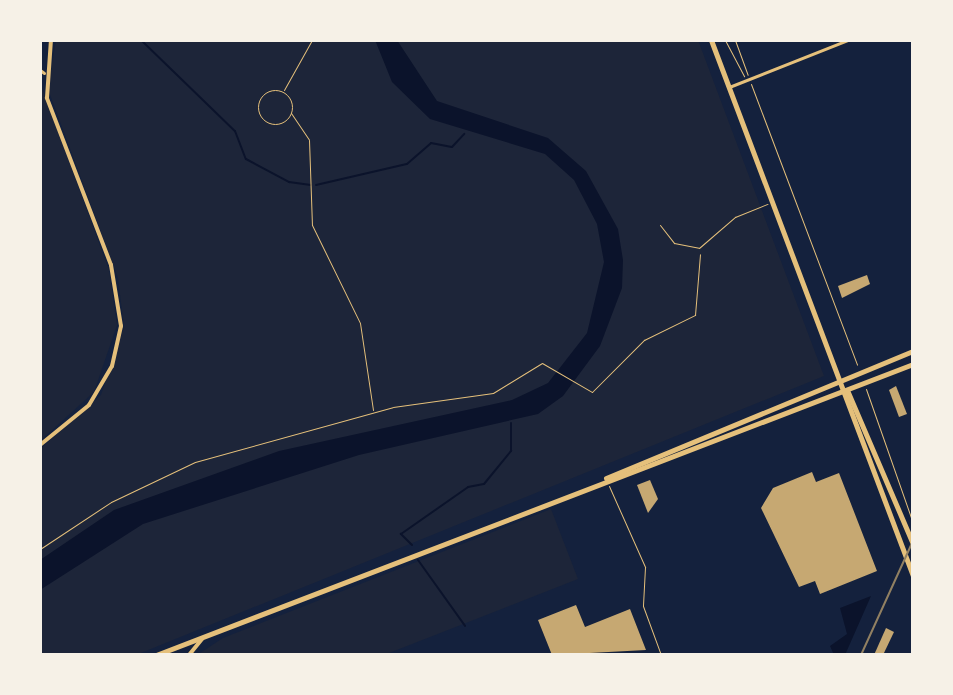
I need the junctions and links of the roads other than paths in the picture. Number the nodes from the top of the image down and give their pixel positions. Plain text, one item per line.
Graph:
1 (51, 40) edge
2 (312, 40) edge
3 (711, 40) edge
4 (848, 40) edge
5 (42, 72) edge
6 (729, 87) junction
7 (283, 92) junction
8 (774, 202) junction
9 (660, 225) dead end
10 (913, 351) edge
11 (913, 364) edge
12 (842, 378) junction
13 (846, 389) junction
14 (40, 445) edge
15 (606, 478) junction
16 (913, 544) edge
17 (913, 576) edge
18 (203, 637) junction
19 (166, 654) edge
20 (156, 655) edge
21 (189, 655) edge
22 (661, 655) edge

1 - 5 street
2 - 7 lane
3 - 6 main road
4 - 6 street
5 - 14 street
6 - 8 main road
7 - 7 lane
8 - 9 lane
8 - 12 main road
10 - 12 main road
11 - 13 main road
12 - 13 main road
12 - 15 main road
13 - 15 main road
13 - 16 main road
13 - 17 main road
15 - 18 main road
15 - 22 lane
18 - 19 main road
18 - 21 street
19 - 20 main road

